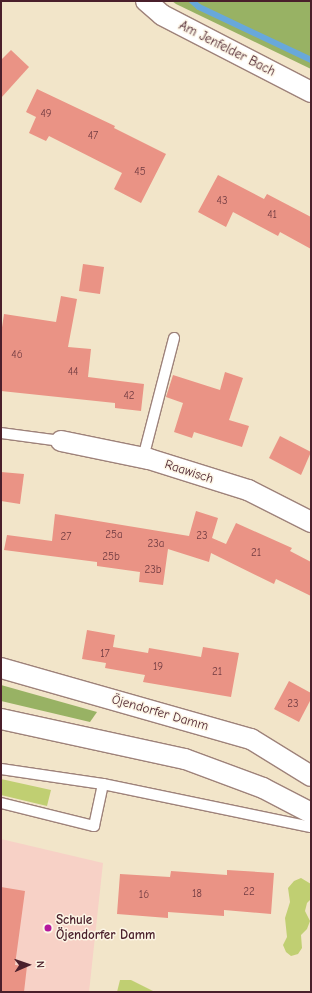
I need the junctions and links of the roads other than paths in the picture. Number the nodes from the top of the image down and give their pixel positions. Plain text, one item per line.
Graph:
1 (146, 1) edge
2 (311, 92) edge
3 (174, 338) dead end
4 (1, 433) edge
5 (61, 441) joint
6 (143, 458) junction
7 (311, 522) edge
8 (1, 668) edge
9 (1, 719) edge
10 (1, 769) edge
11 (311, 776) edge
12 (103, 784) junction
13 (1, 804) edge
14 (311, 813) edge
15 (311, 827) edge

1 - 2 street, Am Jenfelder Bach
3 - 6 lane
4 - 5 lane
5 - 6 street, Raawisch
6 - 7 street, Raawisch
8 - 11 street, Öjendorfer Damm
9 - 14 street
10 - 12 lane
12 - 13 lane
12 - 15 lane

